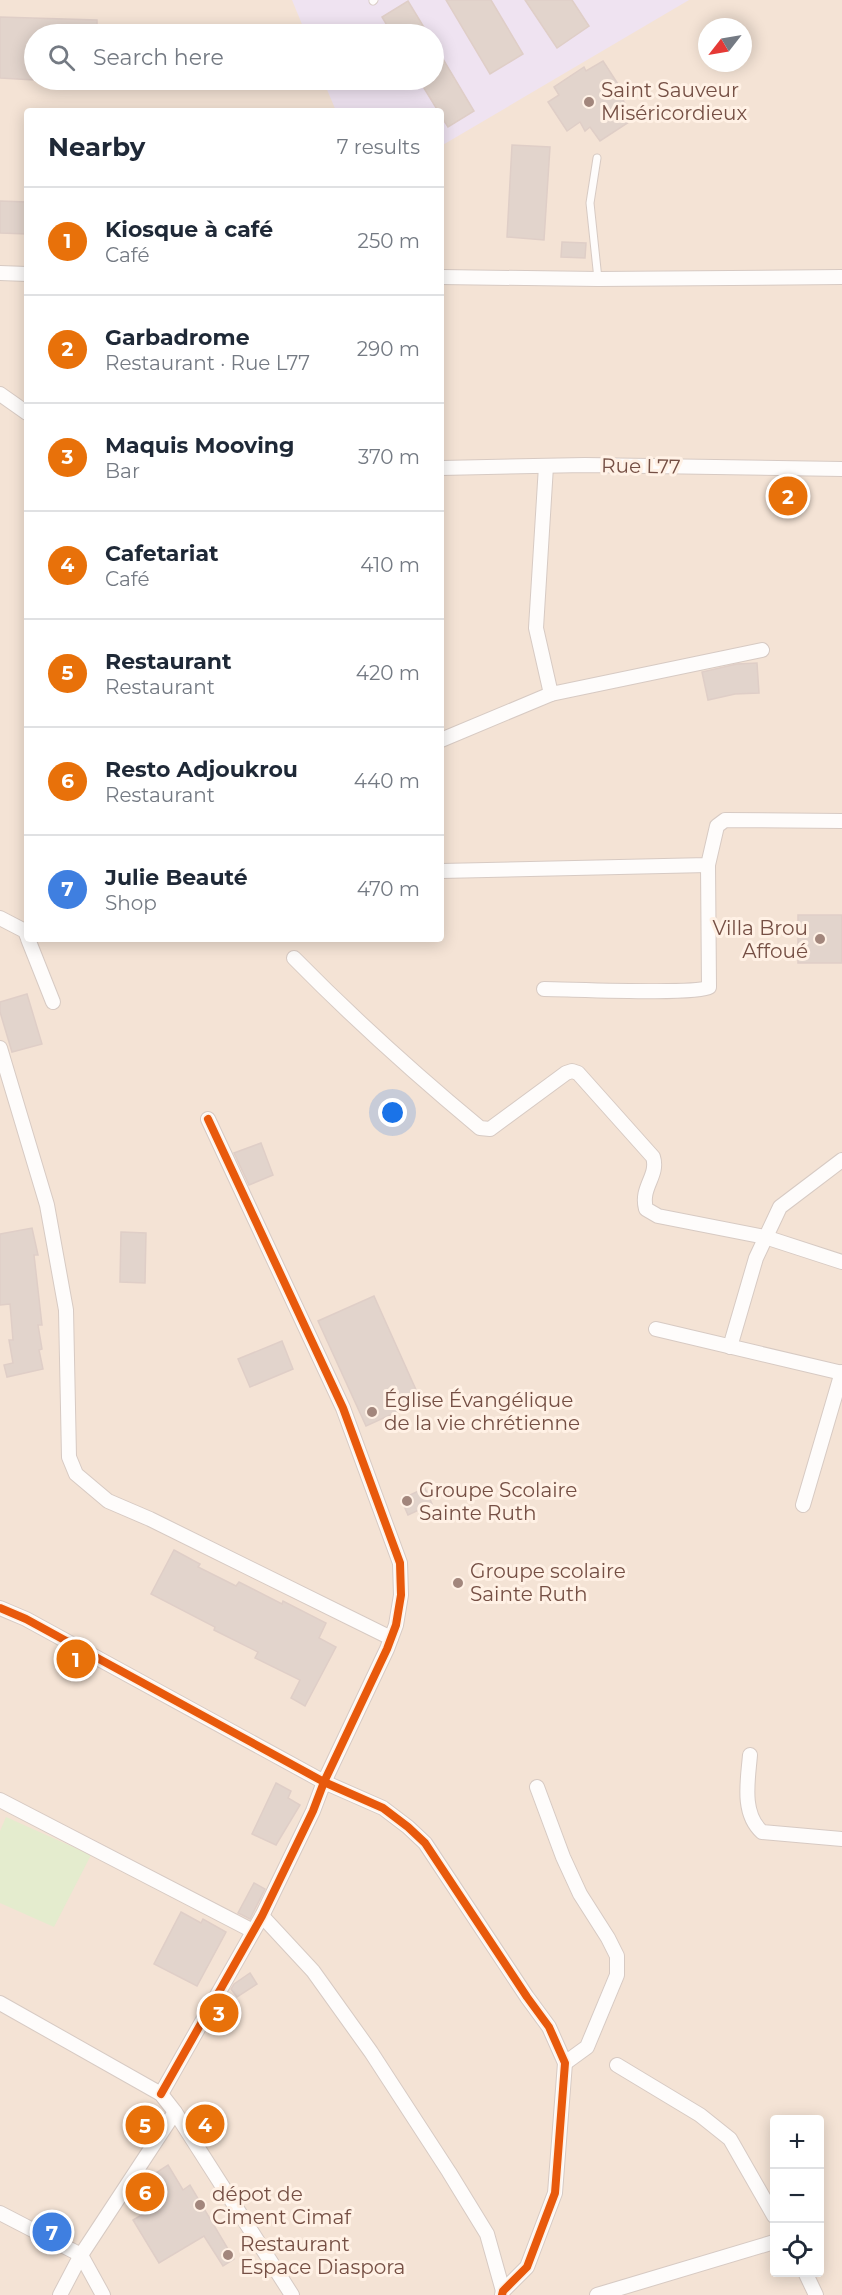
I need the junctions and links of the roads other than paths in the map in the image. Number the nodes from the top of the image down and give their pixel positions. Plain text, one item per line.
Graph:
1 (597, 158) dead end
2 (0, 273) edge
3 (24, 274) edge
4 (444, 277) edge
5 (842, 277) edge
6 (598, 279) junction
7 (0, 394) edge
8 (24, 411) edge
9 (546, 466) junction
10 (444, 468) edge
11 (842, 469) edge
12 (762, 650) dead end
13 (551, 694) junction
14 (444, 739) edge
15 (842, 821) edge
16 (708, 865) junction
17 (444, 871) edge
18 (0, 918) edge
19 (24, 930) edge
20 (30, 942) edge
21 (294, 958) dead end
22 (544, 989) dead end
23 (53, 1002) dead end
24 (0, 1048) edge
25 (208, 1119) dead end
26 (842, 1160) edge
27 (765, 1237) junction
28 (842, 1262) edge
29 (656, 1329) dead end
30 (730, 1347) junction
31 (842, 1372) edge
32 (803, 1505) dead end
33 (0, 1608) edge
34 (391, 1638) junction
35 (750, 1755) dead end
36 (324, 1782) junction
37 (537, 1787) dead end
38 (0, 1800) edge
39 (842, 1839) edge
40 (262, 1916) junction
41 (253, 1932) junction
42 (0, 2003) edge
43 (565, 2063) junction
44 (616, 2065) dead end
45 (161, 2094) junction
46 (175, 2112) junction
47 (770, 2209) edge
48 (0, 2213) edge
49 (770, 2242) edge
50 (81, 2255) junction
51 (807, 2277) edge
52 (503, 2293) edge
53 (60, 2295) edge
54 (103, 2295) edge
55 (292, 2295) edge
56 (597, 2295) edge
57 (816, 2295) edge

1 - 6 lane
2 - 3 street
4 - 6 street
5 - 6 street
7 - 8 street
9 - 10 street, Rue L77
9 - 11 street, Rue L77
9 - 13 street
12 - 13 street
13 - 14 street
15 - 16 street
16 - 17 street
16 - 22 street
18 - 19 street
20 - 23 street
21 - 27 street
24 - 34 street
25 - 34 street
26 - 27 street
27 - 28 street
27 - 30 street
29 - 30 street
30 - 31 street
31 - 32 street
33 - 36 street
34 - 36 street
35 - 39 street
36 - 40 street
36 - 43 street
37 - 43 street
38 - 41 street
40 - 41 street
40 - 52 street
41 - 45 street
42 - 45 street
43 - 52 street
44 - 47 street
45 - 46 street
46 - 50 street
46 - 55 street
48 - 50 street
49 - 56 street
50 - 53 street
50 - 54 street
51 - 57 street

